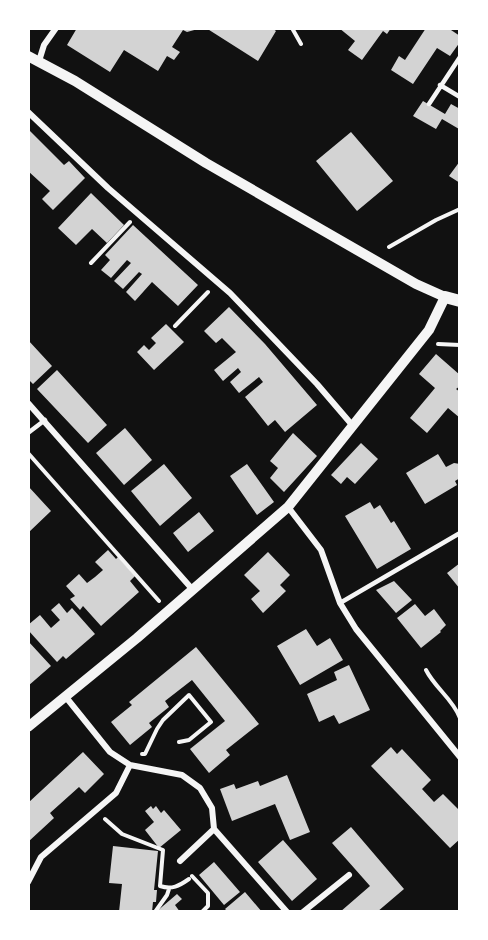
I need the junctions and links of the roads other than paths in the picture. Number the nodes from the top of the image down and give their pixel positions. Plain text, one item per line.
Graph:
1 (56, 28) edge
2 (459, 57) edge
3 (34, 58) edge
4 (440, 85) junction
5 (459, 97) edge
6 (429, 104) dead end
7 (28, 112) edge
8 (445, 297) junction
9 (459, 301) edge
10 (28, 403) edge
11 (45, 420) junction
12 (354, 427) junction
13 (28, 433) edge
14 (288, 507) junction
15 (459, 533) edge
16 (193, 590) junction
17 (340, 603) junction
18 (65, 696) junction
19 (28, 727) edge
20 (459, 757) edge
21 (130, 765) junction
22 (214, 830) junction
23 (180, 861) dead end
24 (349, 875) dead end
25 (28, 882) edge
26 (287, 912) edge
27 (303, 912) edge

1 - 3 street
2 - 4 lane
3 - 8 street
4 - 5 lane
4 - 6 lane
7 - 12 street
8 - 9 main road
8 - 12 street
10 - 11 street
11 - 13 lane
11 - 16 street
12 - 14 street
14 - 16 street
14 - 17 street
15 - 17 lane
16 - 18 street
17 - 20 street
18 - 19 street
18 - 21 street
21 - 22 street
21 - 25 street
22 - 23 street
22 - 26 street
24 - 27 street

